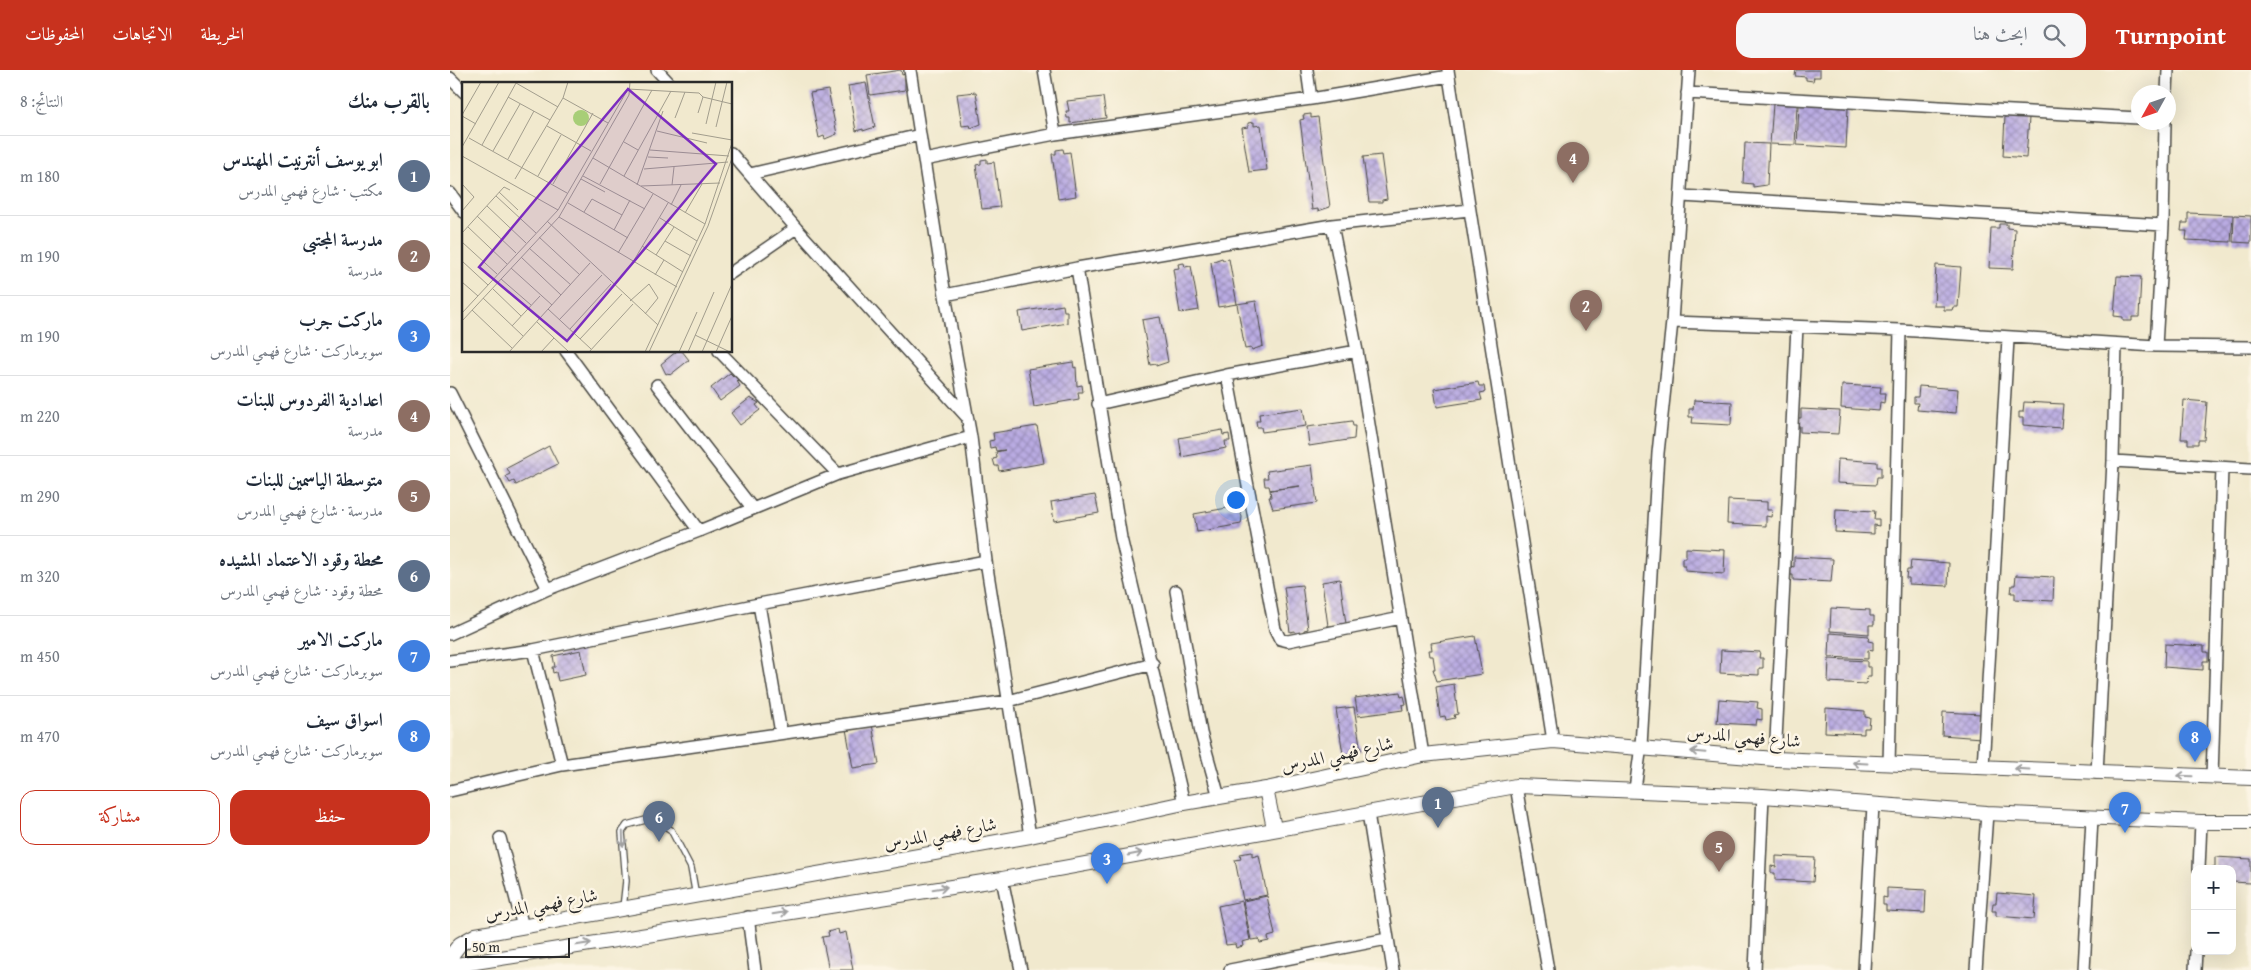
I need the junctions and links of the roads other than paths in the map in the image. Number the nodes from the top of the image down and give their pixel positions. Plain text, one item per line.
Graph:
1 (657, 70) edge
2 (910, 70) edge
3 (1044, 70) edge
4 (1307, 70) edge
5 (1689, 70) edge
6 (2168, 70) edge
7 (1449, 73) edge
8 (450, 78) edge
9 (668, 82) edge
10 (2167, 85) edge
11 (462, 90) edge
12 (1688, 93) junction
13 (1311, 99) junction
14 (2131, 118) edge
15 (2164, 130) edge
16 (1055, 134) junction
17 (920, 135) junction
18 (732, 154) edge
19 (924, 160) junction
20 (750, 174) junction
21 (450, 193) edge
22 (1682, 196) junction
23 (462, 209) edge
24 (1470, 210) junction
25 (1332, 224) junction
26 (2163, 225) junction
27 (796, 228) junction
28 (1077, 268) junction
29 (732, 272) edge
30 (945, 295) junction
31 (1672, 322) junction
32 (1797, 327) junction
33 (1900, 330) junction
34 (2008, 338) junction
35 (2116, 344) junction
36 (2156, 346) junction
37 (2251, 347) edge
38 (1357, 351) junction
39 (567, 352) edge
40 (720, 352) edge
41 (1227, 375) junction
42 (657, 385) dead end
43 (450, 393) edge
44 (1098, 404) junction
45 (966, 416) junction
46 (971, 437) junction
47 (2113, 461) junction
48 (2222, 468) junction
49 (2251, 469) edge
50 (838, 474) junction
51 (753, 509) junction
52 (699, 531) junction
53 (986, 561) junction
54 (548, 589) junction
55 (1176, 591) dead end
56 (759, 604) junction
57 (1401, 618) junction
58 (450, 634) edge
59 (533, 650) junction
60 (450, 660) edge
61 (1152, 664) junction
62 (1008, 701) junction
63 (781, 733) junction
64 (1552, 740) junction
65 (1641, 746) junction
66 (1423, 755) junction
67 (1775, 759) junction
68 (1889, 764) junction
69 (562, 765) junction
70 (1983, 767) junction
71 (2097, 773) junction
72 (2212, 777) junction
73 (2251, 778) edge
74 (1516, 786) junction
75 (1266, 789) junction
76 (1635, 790) junction
77 (450, 791) edge
78 (1763, 796) junction
79 (1219, 797) junction
80 (1184, 803) junction
81 (1873, 805) junction
82 (1368, 813) junction
83 (1987, 813) junction
84 (2092, 818) junction
85 (2201, 822) junction
86 (2251, 822) edge
87 (1274, 828) junction
88 (1030, 836) junction
89 (500, 838) dead end
90 (2199, 865) edge
91 (1002, 879) junction
92 (696, 896) junction
93 (623, 909) junction
94 (748, 918) junction
95 (523, 927) junction
96 (1387, 939) junction
97 (2196, 955) edge
98 (450, 957) edge
99 (450, 966) edge
100 (755, 970) edge
101 (1021, 970) edge
102 (1230, 970) edge
103 (1393, 970) edge
104 (1548, 970) edge
105 (1755, 970) edge
106 (1864, 970) edge
107 (1976, 970) edge
108 (2084, 970) edge
109 (2195, 970) edge

1 - 9 street
2 - 17 street
3 - 16 street
4 - 13 street
5 - 12 street
6 - 10 street
7 - 13 street
7 - 24 street
8 - 11 street
12 - 14 street
12 - 22 street
13 - 16 street
15 - 26 street
16 - 19 street
17 - 19 street
17 - 20 street
18 - 20 street
19 - 30 street
20 - 27 street
21 - 23 street
22 - 26 street
22 - 31 street
24 - 25 street
24 - 64 street
25 - 28 street
25 - 38 street
26 - 36 street
27 - 29 street
27 - 45 street
28 - 30 street
28 - 44 street
30 - 45 street
31 - 32 street
31 - 65 street
32 - 33 street
32 - 67 street
33 - 34 street
33 - 68 street
34 - 35 street
34 - 70 street
35 - 36 street
35 - 47 street
36 - 37 street
38 - 41 street
38 - 57 street
39 - 52 street
40 - 50 street
41 - 44 street
41 - 57 street
42 - 51 street
43 - 54 street
44 - 61 street
45 - 46 street
46 - 50 street
46 - 53 street
47 - 48 street
47 - 71 street
48 - 49 street
48 - 72 street
50 - 51 street
51 - 52 street
52 - 54 street
53 - 56 street
53 - 62 street
54 - 58 street
55 - 79 street
56 - 59 street
56 - 63 street
57 - 66 street
59 - 60 street
59 - 69 street
61 - 62 street
61 - 80 street
62 - 63 street
62 - 88 street
63 - 69 street
64 - 65 street, شارع فهمي المدرس
64 - 66 street, شارع فهمي المدرس
67 -> 65 street, شارع فهمي المدرس
65 - 76 street
66 - 75 street, شارع فهمي المدرس
68 -> 67 street, شارع فهمي المدرس
68 - 70 street, شارع فهمي المدرس
69 - 77 street
71 -> 70 street, شارع فهمي المدرس
72 -> 71 street, شارع فهمي المدرس
72 - 73 street, شارع فهمي المدرس
74 - 76 street
74 - 82 street
74 - 104 street
75 - 79 street, شارع فهمي المدرس
75 - 87 street
76 - 78 street
78 - 81 street
78 - 105 street
79 - 80 street, شارع فهمي المدرس
80 - 88 street, شارع فهمي المدرس
81 - 83 street
81 - 106 street
82 - 87 street
82 - 96 street
83 - 84 street
83 - 107 street
84 - 85 street
84 - 108 street
85 - 86 street
85 - 90 street
91 -> 87 street
88 - 92 street, شارع فهمي المدرس
89 - 95 street
94 -> 91 street
91 - 101 street
92 - 93 street, شارع فهمي المدرس
92 -> 93 lane
93 - 95 street, شارع فهمي المدرس
99 -> 94 street
94 - 100 street
95 - 98 street, شارع فهمي المدرس
96 - 102 street
96 - 103 street
97 - 109 street

